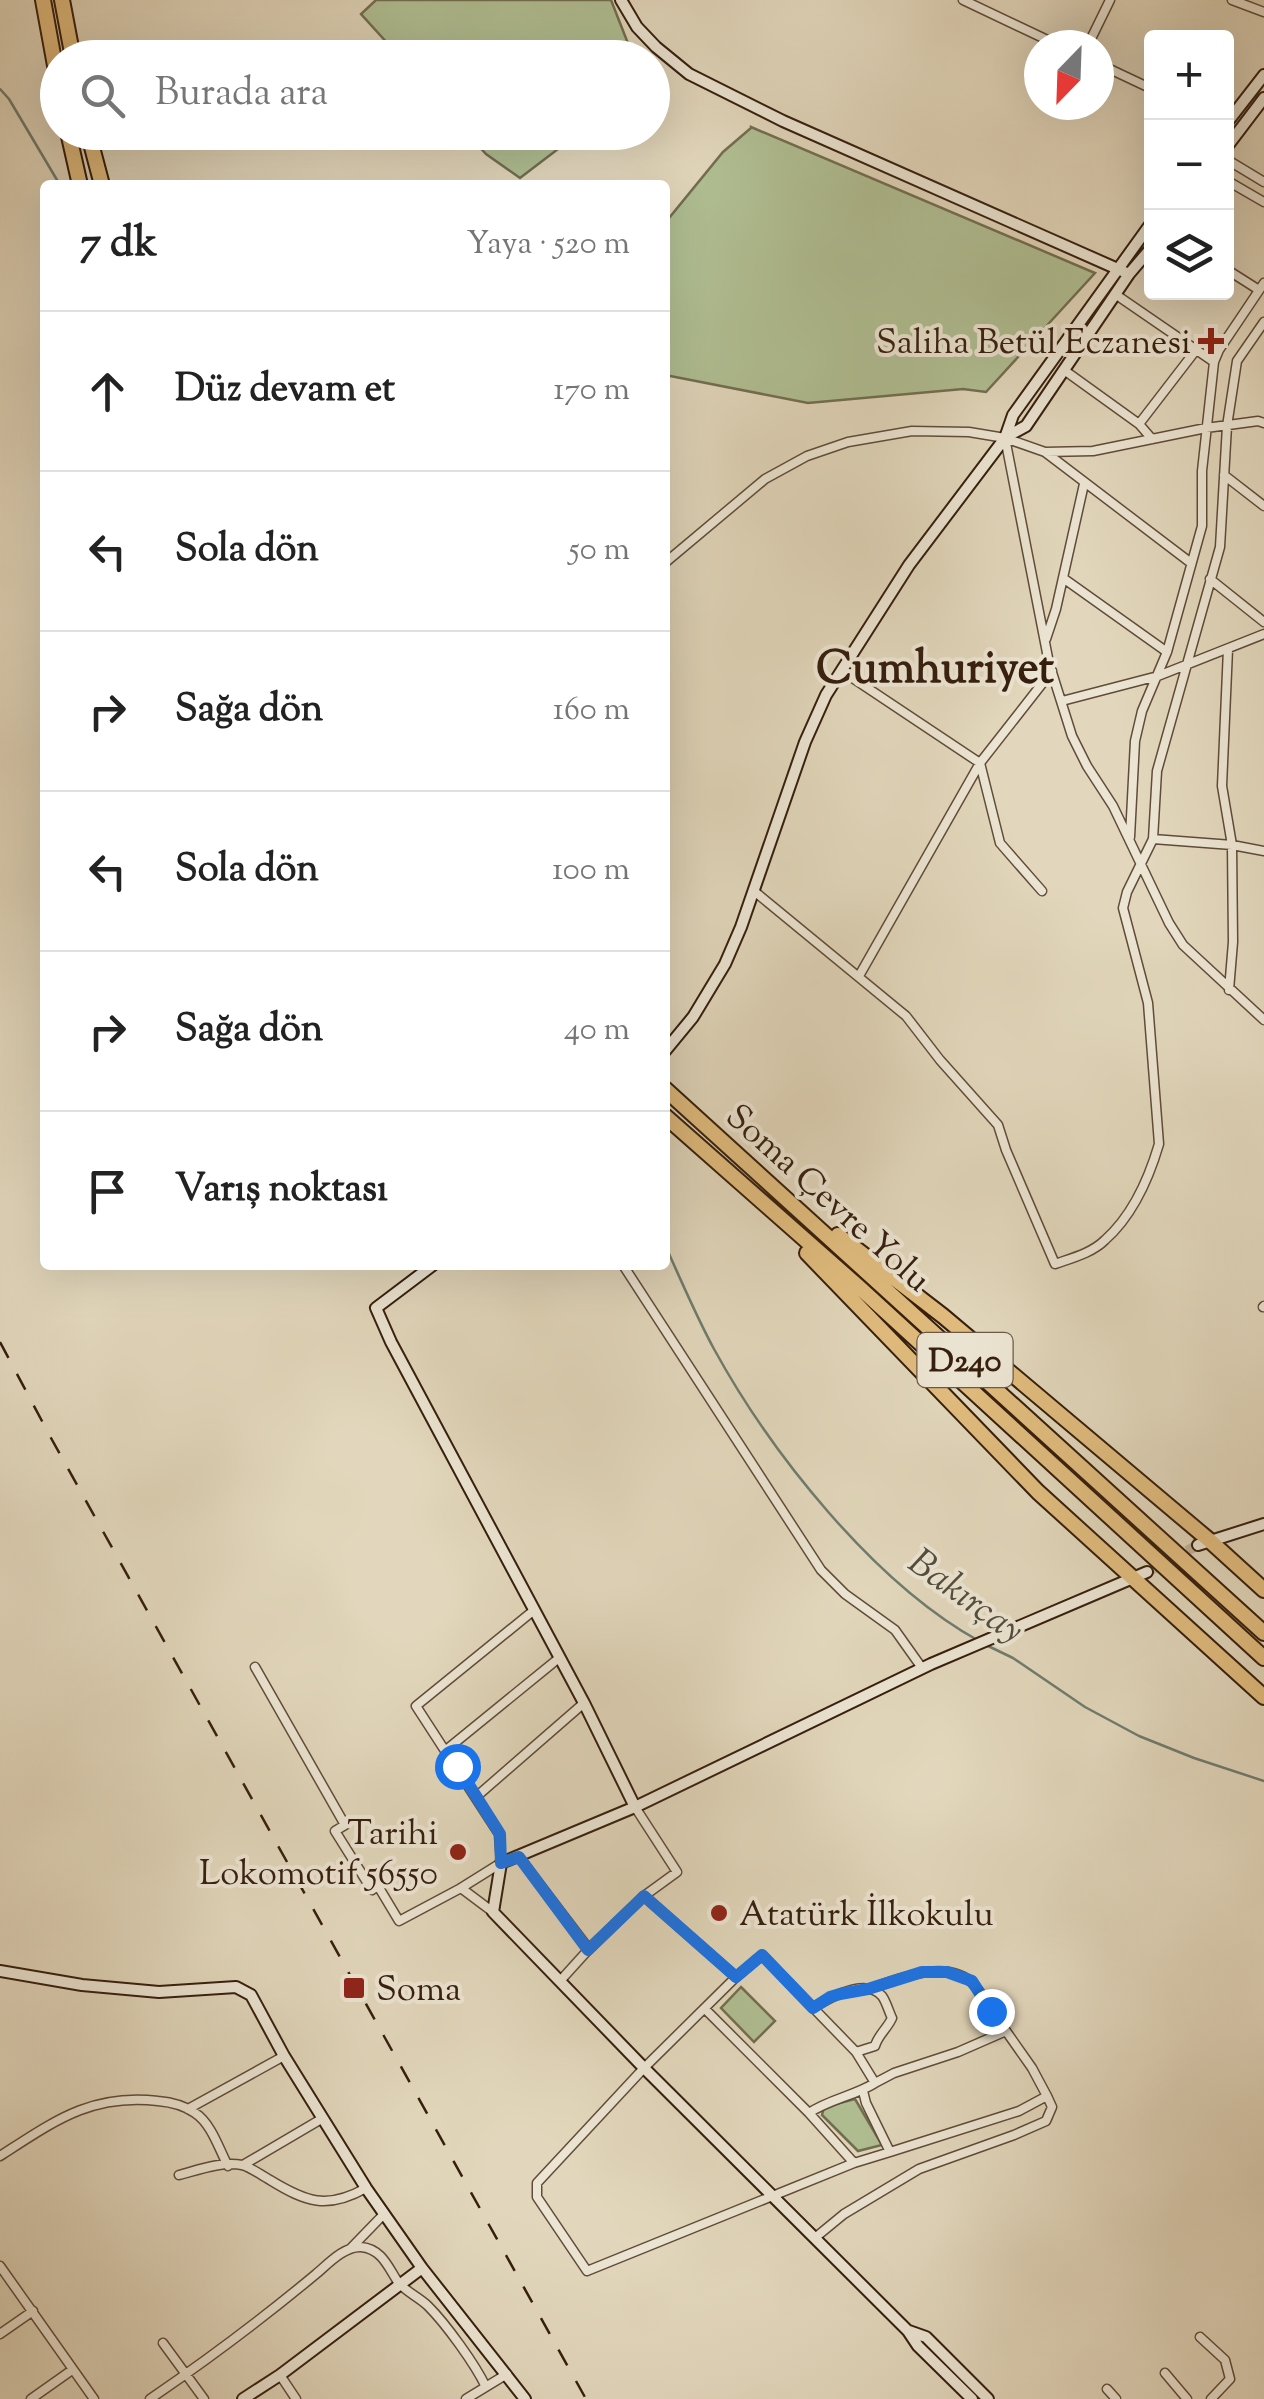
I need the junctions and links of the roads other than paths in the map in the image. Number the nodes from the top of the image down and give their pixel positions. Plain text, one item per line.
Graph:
1 (43, 0) edge
2 (62, 0) edge
3 (621, 0) edge
4 (963, 0) edge
5 (1110, 0) edge
6 (1232, 0) edge
7 (1264, 12) edge
8 (1026, 30) edge
9 (1095, 30) edge
10 (50, 40) edge
11 (70, 40) edge
12 (650, 40) edge
13 (670, 58) edge
14 (1114, 71) edge
15 (1264, 75) edge
16 (1144, 84) edge
17 (1264, 98) edge
18 (1229, 120) edge
19 (1234, 137) edge
20 (72, 150) edge
21 (93, 150) edge
22 (1234, 165) edge
23 (79, 180) edge
24 (101, 180) edge
25 (1264, 182) edge
26 (1234, 185) edge
27 (1264, 202) edge
28 (1144, 236) edge
29 (1144, 253) edge
30 (1124, 271) junction
31 (1234, 273) edge
32 (1261, 287) edge
33 (1115, 294) junction
34 (1264, 322) edge
35 (1196, 350) junction
36 (1214, 362) junction
37 (1064, 370) junction
38 (1264, 423) edge
39 (1139, 424) junction
40 (1226, 426) junction
41 (1206, 428) junction
42 (1005, 438) junction
43 (1152, 439) junction
44 (1045, 452) junction
45 (1224, 474) junction
46 (1084, 484) junction
47 (1264, 506) edge
48 (670, 559) edge
49 (1191, 563) junction
50 (1063, 578) junction
51 (1210, 579) junction
52 (1264, 622) edge
53 (1264, 634) edge
54 (1045, 642) junction
55 (1228, 649) junction
56 (1167, 652) junction
57 (1186, 666) junction
58 (842, 671) junction
59 (1052, 672) junction
60 (1158, 676) junction
61 (1062, 702) junction
62 (980, 762) junction
63 (1153, 839) junction
64 (1130, 842) junction
65 (1232, 844) junction
66 (1264, 851) edge
67 (1141, 864) junction
68 (754, 891) junction
69 (1042, 891) dead end
70 (860, 976) junction
71 (1229, 990) junction
72 (1264, 1020) edge
73 (670, 1044) edge
74 (670, 1095) edge
75 (670, 1121) edge
76 (756, 1172) junction
77 (744, 1188) junction
78 (426, 1270) edge
79 (626, 1270) edge
80 (1264, 1524) edge
81 (1204, 1542) junction
82 (1140, 1575) junction
83 (1264, 1590) edge
84 (533, 1611) junction
85 (1264, 1633) edge
86 (559, 1658) junction
87 (1264, 1658) edge
88 (926, 1666) junction
89 (255, 1667) dead end
90 (1264, 1697) edge
91 (584, 1703) junction
92 (446, 1750) junction
93 (476, 1797) junction
94 (635, 1807) junction
95 (519, 1857) junction
96 (501, 1863) junction
97 (462, 1888) junction
98 (644, 1896) junction
99 (492, 1912) junction
100 (588, 1950) junction
101 (0, 1971) edge
102 (736, 1977) junction
103 (560, 1981) junction
104 (868, 1989) junction
105 (813, 2008) junction
106 (705, 2010) junction
107 (1003, 2032) junction
108 (856, 2052) junction
109 (284, 2056) junction
110 (644, 2068) junction
111 (875, 2083) junction
112 (863, 2091) junction
113 (1048, 2096) junction
114 (188, 2109) junction
115 (809, 2113) junction
116 (323, 2118) junction
117 (890, 2152) junction
118 (0, 2156) edge
119 (854, 2163) junction
120 (243, 2165) junction
121 (228, 2166) junction
122 (179, 2175) dead end
123 (366, 2188) junction
124 (774, 2195) junction
125 (384, 2214) junction
126 (816, 2237) junction
127 (350, 2248) junction
128 (0, 2266) edge
129 (422, 2268) junction
130 (400, 2284) junction
131 (33, 2310) junction
132 (908, 2330) junction
133 (0, 2334) edge
134 (1200, 2337) dead end
135 (163, 2343) dead end
136 (72, 2370) junction
137 (1165, 2373) dead end
138 (186, 2374) junction
139 (508, 2374) junction
140 (280, 2375) junction
141 (486, 2387) junction
142 (1107, 2389) dead end
143 (33, 2398) edge
144 (94, 2399) edge
145 (150, 2399) edge
146 (204, 2399) edge
147 (242, 2399) edge
148 (296, 2399) edge
149 (466, 2399) edge
150 (526, 2399) edge
151 (972, 2399) edge
152 (988, 2399) edge
153 (1116, 2399) edge
154 (1187, 2399) edge
155 (1211, 2399) edge

1 - 10 highway
2 - 11 highway
3 - 12 main road
4 - 8 street
5 - 9 street
6 - 7 street
13 - 30 main road
14 - 16 street
15 - 18 main road
17 - 19 main road
20 - 23 highway
21 - 24 highway
22 - 25 street
26 - 27 street
28 - 30 main road
29 - 30 main road
30 - 33 main road
30 - 42 main road
31 - 32 street
32 - 36 street
33 - 35 street
33 - 37 main road
34 - 40 street
35 - 36 street
35 - 39 street
36 - 41 street
37 - 39 street
37 - 42 main road
38 - 40 street
39 - 43 street
40 - 41 street
40 - 45 street
41 - 43 street
41 - 49 street
42 - 44 street
42 - 48 street
42 - 54 street
42 - 58 main road
43 - 44 street
44 - 46 street
45 - 47 street
45 - 51 street
46 - 49 street
46 - 50 street
49 - 56 street
50 - 54 street
50 - 56 street
51 - 52 street
51 - 57 street
53 - 55 street
54 - 59 street
55 - 57 street
55 - 65 street
56 - 60 street
57 - 60 street
57 - 63 street
58 - 62 street
58 - 68 main road
59 - 61 street
59 - 62 street
60 - 61 street
60 - 64 street
61 - 64 street
62 - 69 street
62 - 70 street
63 - 65 street
63 - 67 street
64 - 67 street
65 - 66 street
65 - 71 street
67 - 70 street
67 - 71 street
68 - 70 street
68 - 73 main road
71 - 72 street
74 - 76 highway, Soma Çevre Yolu / D240
75 - 77 highway, Soma Çevre Yolu / D240
76 - 81 highway
76 - 85 highway, Soma Çevre Yolu / D240
77 - 82 highway
77 - 87 highway, Soma Çevre Yolu / D240
78 - 84 main road
79 - 88 street
80 - 81 main road
81 - 83 highway
82 - 88 main road
82 - 90 highway
84 - 86 main road
84 - 92 street
86 - 91 main road
86 - 92 street
88 - 94 main road
89 - 97 street
91 - 93 street
91 - 94 main road
92 - 93 street
93 - 96 street
94 - 95 main road
94 - 98 street
95 - 96 main road
95 - 100 street
96 - 97 street
96 - 99 main road
97 - 99 street
98 - 100 street
98 - 102 street
99 - 103 main road
100 - 103 street
101 - 109 main road
102 - 105 street
102 - 106 street
103 - 110 main road
104 - 105 street
104 - 107 street
104 - 108 street
105 - 108 street
106 - 110 street
106 - 115 street
107 - 111 street
107 - 113 street
108 - 111 street
109 - 114 street
109 - 116 main road
110 - 124 main road
110 - 124 street
111 - 112 street
112 - 115 street
112 - 117 street
113 - 117 street
113 - 126 street
114 - 118 street
114 - 121 street
115 - 119 street
116 - 120 street
116 - 123 main road
117 - 119 street
119 - 124 street
120 - 121 street
120 - 123 street
121 - 122 street
123 - 125 main road
124 - 126 main road
125 - 127 street
125 - 129 main road
126 - 132 main road
127 - 130 street
127 - 138 street
128 - 131 street
129 - 130 main road
129 - 139 main road
130 - 140 main road
130 - 141 street
131 - 133 street
131 - 136 street
132 - 151 main road
132 - 152 main road
134 - 155 street
135 - 138 street
136 - 143 street
136 - 144 street
137 - 154 street
138 - 145 street
138 - 146 street
139 - 141 street
139 - 150 main road
140 - 147 main road
140 - 148 street
141 - 149 street
142 - 153 street

